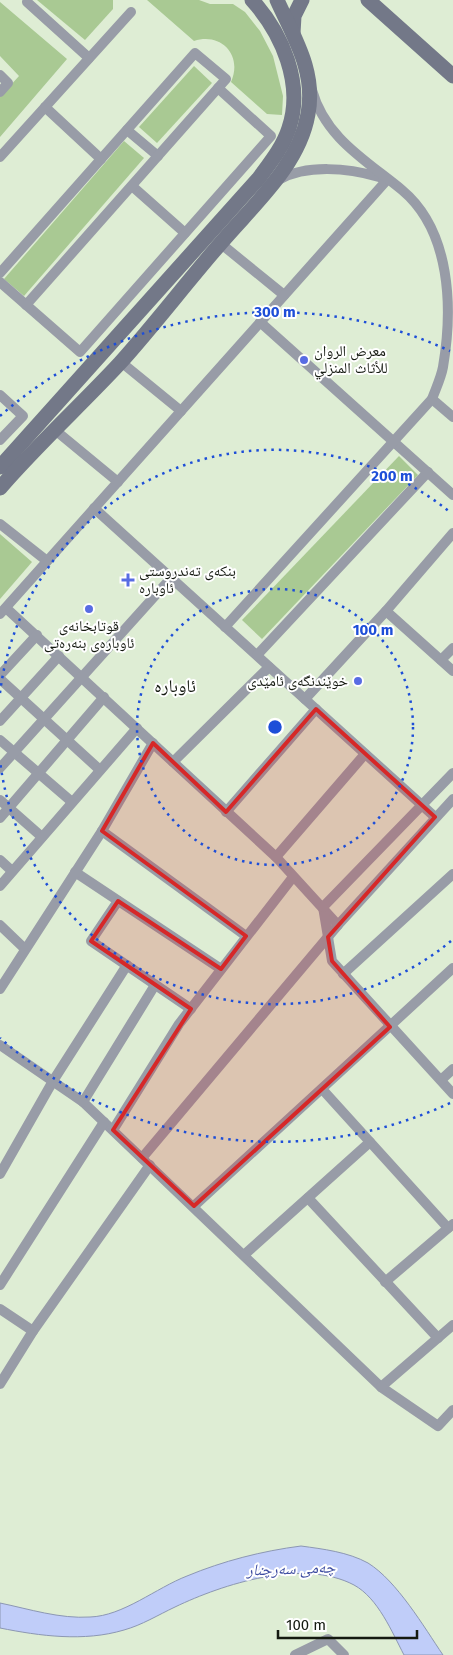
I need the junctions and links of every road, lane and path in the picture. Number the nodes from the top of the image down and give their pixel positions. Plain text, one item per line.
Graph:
1 (252, 0) edge
2 (277, 0) edge
3 (302, 0) edge
4 (368, 0) edge
5 (27, 2) dead end
6 (131, 12) dead end
7 (293, 33) junction
8 (89, 58) junction
9 (0, 75) edge
10 (453, 76) edge
11 (309, 79) junction
12 (218, 88) junction
13 (0, 92) edge
14 (45, 108) junction
15 (127, 130) junction
16 (158, 156) junction
17 (0, 157) edge
18 (101, 159) junction
19 (387, 180) junction
20 (273, 183) junction
21 (132, 186) junction
22 (185, 233) junction
23 (220, 243) junction
24 (0, 273) edge
25 (0, 282) edge
26 (284, 295) junction
27 (26, 305) junction
28 (260, 322) junction
29 (121, 362) junction
30 (74, 384) junction
31 (0, 396) edge
32 (88, 396) junction
33 (432, 399) junction
34 (181, 411) junction
35 (453, 417) edge
36 (55, 430) junction
37 (0, 440) edge
38 (393, 442) junction
39 (0, 467) edge
40 (428, 472) junction
41 (118, 482) junction
42 (0, 488) edge
43 (453, 495) edge
44 (94, 508) junction
45 (0, 524) edge
46 (453, 533) edge
47 (47, 561) junction
48 (171, 578) junction
49 (3, 611) edge
50 (386, 611) junction
51 (226, 627) junction
52 (37, 635) junction
53 (453, 648) edge
54 (59, 656) junction
55 (257, 656) junction
56 (442, 660) junction
57 (269, 667) junction
58 (453, 671) edge
59 (0, 675) edge
60 (81, 676) junction
61 (0, 679) edge
62 (104, 697) junction
63 (21, 698) junction
64 (305, 699) junction
65 (316, 710) junction
66 (44, 719) junction
67 (0, 721) edge
68 (137, 728) junction
69 (0, 740) edge
70 (67, 740) junction
71 (153, 743) junction
72 (14, 752) junction
73 (365, 754) junction
74 (173, 762) junction
75 (0, 768) edge
76 (100, 770) junction
77 (38, 773) junction
78 (453, 773) edge
79 (453, 799) edge
80 (0, 800) edge
81 (72, 802) junction
82 (422, 805) junction
83 (9, 808) junction
84 (226, 812) junction
85 (435, 817) junction
86 (0, 818) edge
87 (102, 831) junction
88 (42, 837) junction
89 (276, 857) junction
90 (0, 860) edge
91 (12, 872) junction
92 (75, 872) junction
93 (453, 874) edge
94 (294, 877) junction
95 (0, 886) edge
96 (118, 901) junction
97 (323, 908) junction
98 (338, 925) junction
99 (0, 926) edge
100 (246, 936) junction
101 (328, 938) junction
102 (25, 948) junction
103 (127, 965) junction
104 (453, 968) edge
105 (221, 969) junction
106 (343, 974) junction
107 (155, 985) junction
108 (0, 989) edge
109 (191, 1009) junction
110 (390, 1027) junction
111 (0, 1045) edge
112 (453, 1069) edge
113 (441, 1080) junction
114 (53, 1081) junction
115 (322, 1089) junction
116 (453, 1094) edge
117 (83, 1102) junction
118 (104, 1122) junction
119 (112, 1130) junction
120 (370, 1142) junction
121 (146, 1162) junction
122 (0, 1174) edge
123 (308, 1198) junction
124 (194, 1206) junction
125 (450, 1226) edge
126 (244, 1255) junction
127 (385, 1282) junction
128 (0, 1285) edge
129 (0, 1309) edge
130 (453, 1325) edge
131 (33, 1331) junction
132 (438, 1338) junction
133 (0, 1384) edge
134 (381, 1387) junction
135 (453, 1410) edge
136 (295, 1655) edge
137 (344, 1655) edge

1 - 30 street
2 - 7 street
3 - 7 street
4 - 10 street
5 - 8 street
6 - 8 street
7 - 11 street
8 - 14 street
9 - 13 street
11 - 19 street
11 - 20 street
12 - 15 street
12 - 16 street
12 - 22 street
14 - 17 street
14 - 18 street
15 - 16 street
15 - 18 street
16 - 21 street
18 - 24 street
19 - 20 street
19 - 26 street
19 - 33 street
20 - 23 street
21 - 22 street
21 - 27 street
22 - 27 street
23 - 26 street
23 - 29 street
25 - 27 street
26 - 28 street
28 - 34 street
28 - 38 street
29 - 32 street
29 - 34 street
30 - 32 street
30 - 39 street
31 - 37 street
32 - 36 street
33 - 35 street
33 - 38 street
34 - 41 street
36 - 41 street
36 - 42 street
38 - 40 street
38 - 51 street
40 - 43 street
40 - 55 street
41 - 44 street
44 - 47 street
44 - 48 street
45 - 47 street
46 - 50 street
47 - 49 street
48 - 51 street
48 - 60 street
49 - 52 street
50 - 56 street
50 - 64 street
51 - 55 street
52 - 54 street
52 - 59 street
53 - 56 street
54 - 60 street
54 - 63 street
55 - 57 street
56 - 58 street
57 - 64 street
57 - 74 street
60 - 62 street
60 - 66 street
61 - 63 street
62 - 68 street
62 - 70 street
63 - 66 street
63 - 67 street
64 - 65 street
65 - 73 street
65 - 84 street
66 - 70 street
66 - 72 street
68 - 71 street
68 - 76 street
69 - 72 street
70 - 76 street
70 - 77 street
71 - 74 street
71 - 87 street
72 - 75 street
72 - 77 street
73 - 82 street
73 - 89 street
74 - 84 street
76 - 81 street
77 - 81 street
77 - 83 street
78 - 82 street
79 - 85 street
80 - 83 street
81 - 88 street
82 - 85 street
82 - 97 street
83 - 86 street
83 - 88 street
84 - 89 street
85 - 98 street
87 - 92 street
87 - 100 street
88 - 91 street
89 - 94 street
90 - 91 street
91 - 95 street
92 - 96 street
92 - 102 street
93 - 106 street
94 - 97 street
94 - 100 street
96 - 103 street
96 - 105 street
97 - 98 street
97 - 101 street
98 - 101 street
99 - 102 street
100 - 105 street
101 - 106 street
101 - 121 street
102 - 108 street
103 - 107 street
103 - 114 street
104 - 110 street
105 - 109 street
106 - 110 street
107 - 109 street
107 - 117 street
109 - 119 street
110 - 113 street
110 - 115 street
111 - 114 street
112 - 113 street
113 - 116 street
114 - 117 street
114 - 122 street
115 - 120 street
115 - 124 street
117 - 118 street
118 - 119 street
118 - 128 street
119 - 121 street
120 - 123 street
120 - 125 street
121 - 124 street
121 - 131 street
123 - 126 street
123 - 127 street
124 - 126 street
125 - 127 street
126 - 134 street
127 - 132 street
129 - 131 street
130 - 132 street
131 - 133 street
132 - 134 street
134 - 135 street
136 - 137 street

